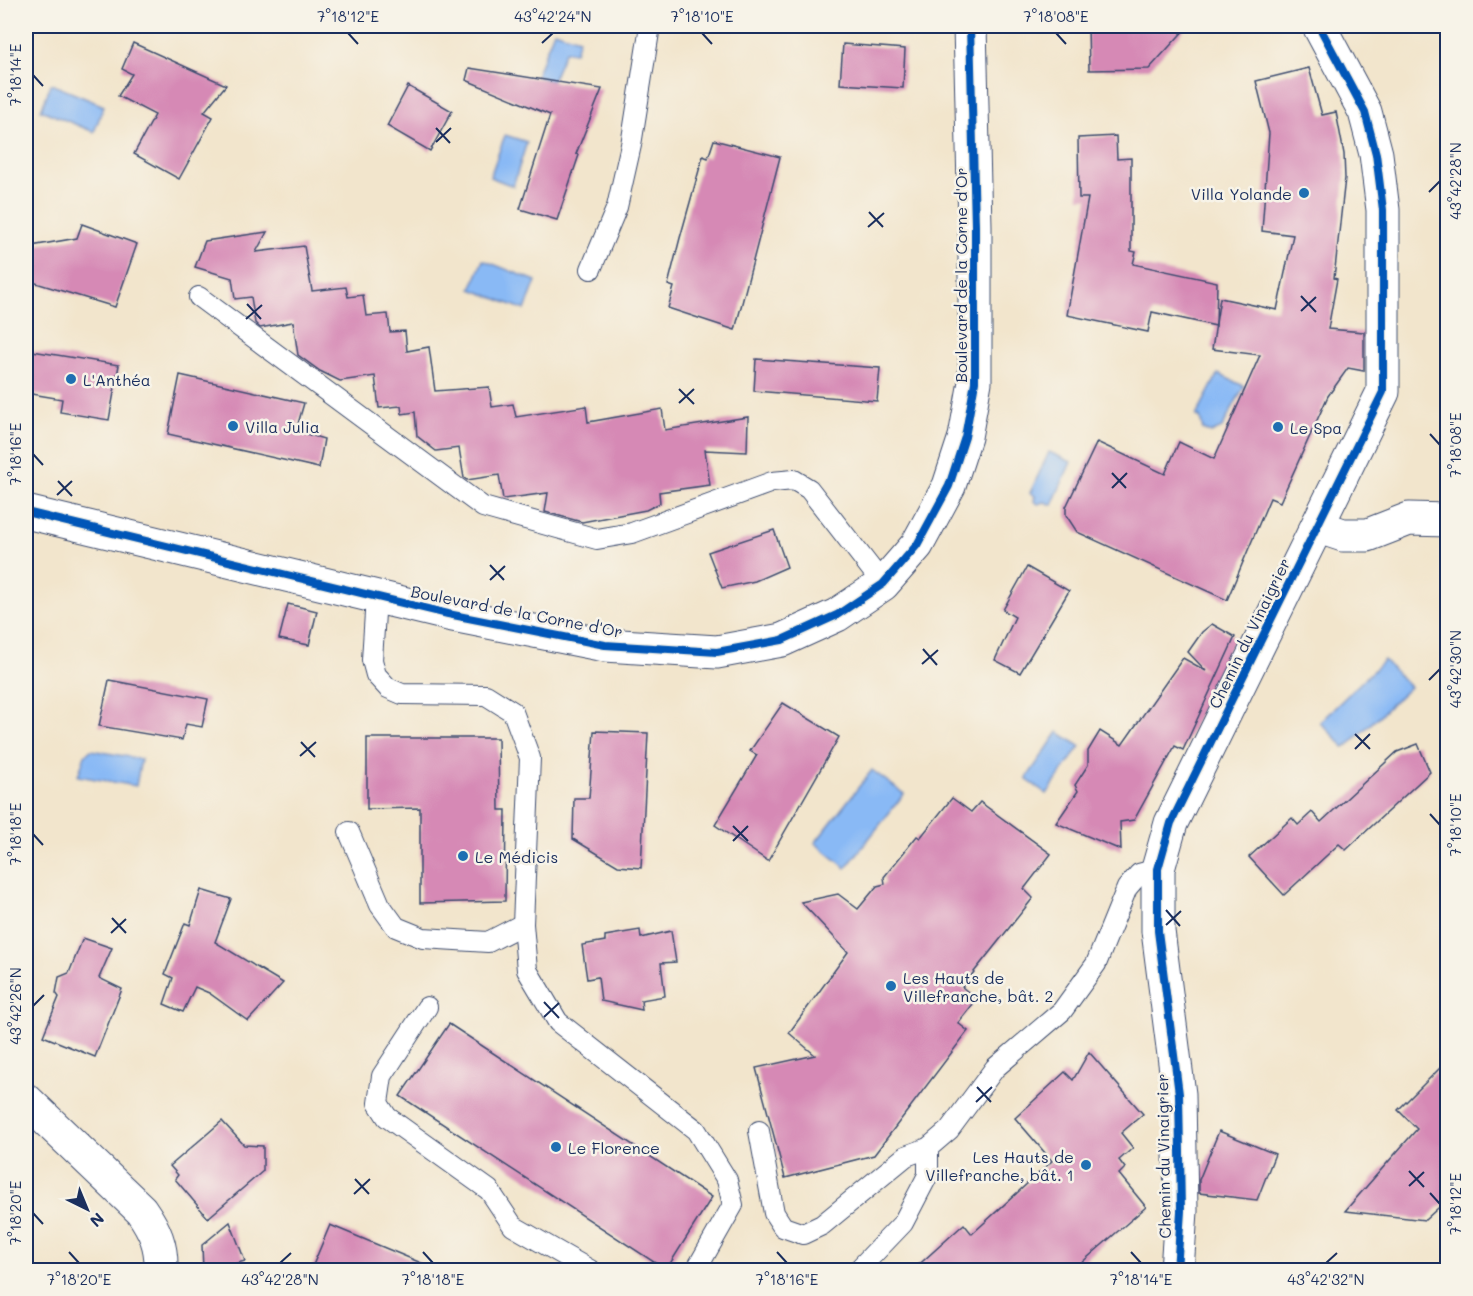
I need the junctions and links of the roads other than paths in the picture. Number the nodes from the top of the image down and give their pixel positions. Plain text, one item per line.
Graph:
1 (650, 26) edge
2 (970, 26) edge
3 (1319, 26) edge
4 (591, 269) dead end
5 (199, 297) dead end
6 (26, 512) edge
7 (1448, 520) edge
8 (1319, 527) junction
9 (883, 584) junction
10 (375, 597) junction
11 (349, 832) dead end
12 (1158, 870) junction
13 (523, 924) junction
14 (427, 1007) dead end
15 (26, 1100) edge
16 (759, 1131) dead end
17 (928, 1148) junction
18 (161, 1270) edge
19 (590, 1270) edge
20 (696, 1270) edge
21 (858, 1270) edge
22 (1177, 1270) edge

1 - 4 lane
2 - 9 street, Boulevard de la Corne d'Or
3 - 8 street, Chemin du Vinaigrier
5 - 9 lane
6 - 10 street, Boulevard de la Corne d'Or
7 - 8 street
8 - 12 street, Chemin du Vinaigrier
9 - 10 street, Boulevard de la Corne d'Or
10 - 13 lane
11 - 13 lane
12 - 17 lane
12 - 22 street, Chemin du Vinaigrier
13 - 20 lane
14 - 19 lane
15 - 18 street
16 - 17 lane
17 - 21 lane

